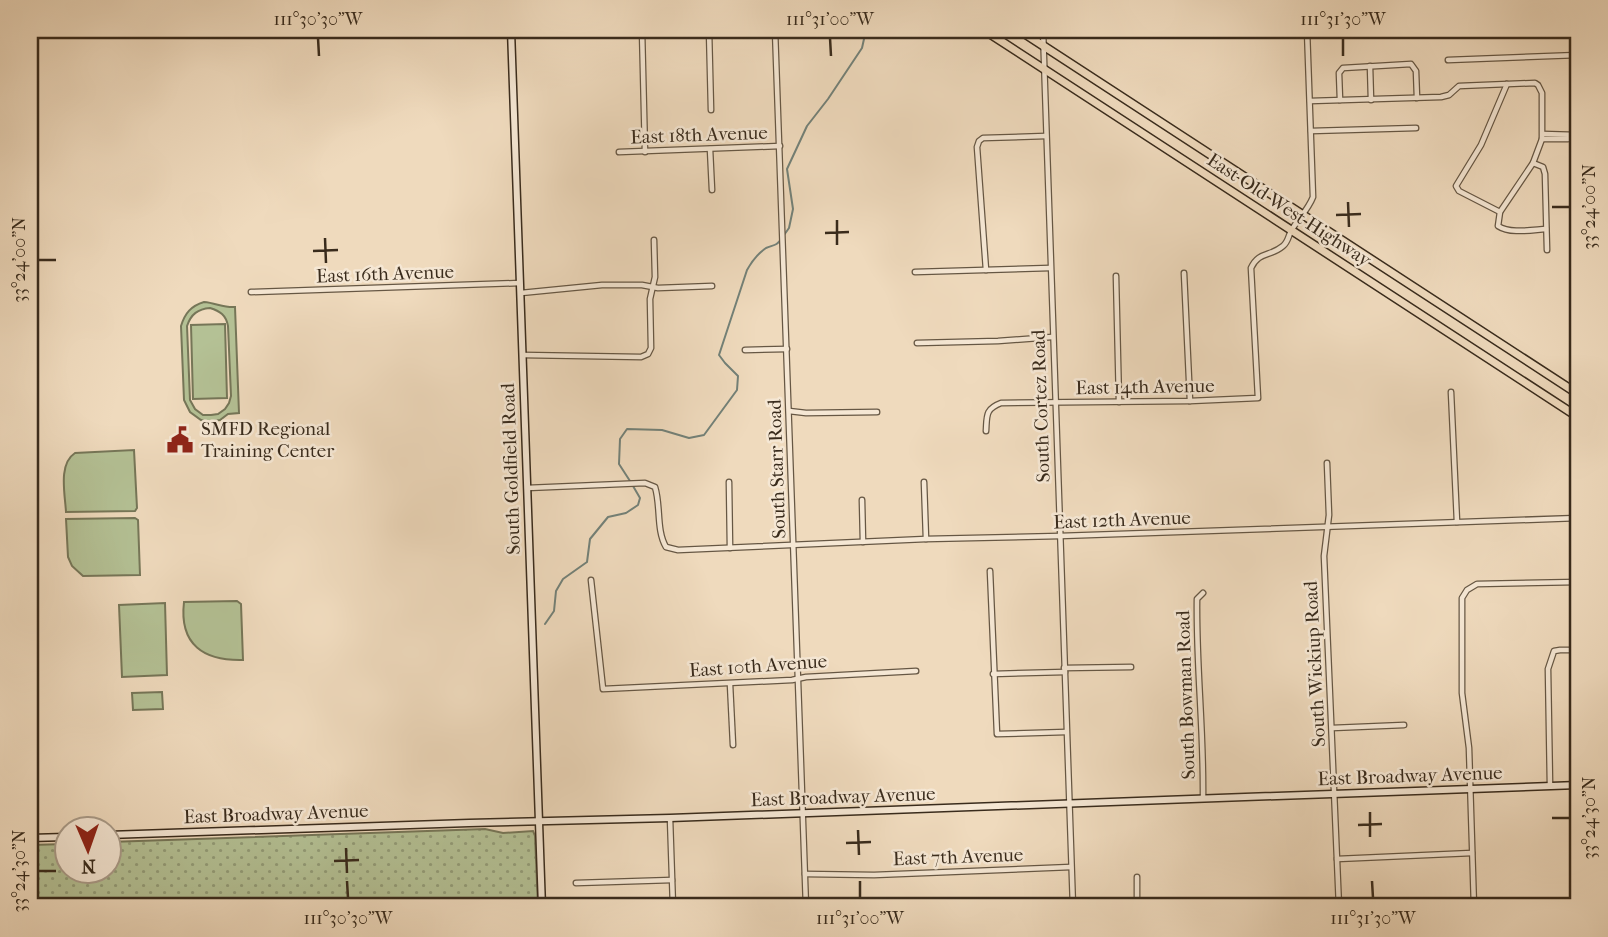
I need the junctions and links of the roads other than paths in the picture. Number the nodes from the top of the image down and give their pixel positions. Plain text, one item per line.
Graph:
1 (511, 30) edge
2 (642, 30) edge
3 (709, 30) edge
4 (775, 30) edge
5 (984, 30) edge
6 (1019, 30) edge
7 (1043, 30) edge
8 (1307, 30) edge
9 (1577, 30) edge
10 (1043, 46) junction
11 (1578, 55) edge
12 (1448, 60) dead end
13 (1578, 63) edge
14 (1370, 66) junction
15 (1043, 68) junction
16 (1578, 73) edge
17 (1507, 84) junction
18 (1417, 98) junction
19 (1340, 100) junction
20 (1371, 100) junction
21 (1310, 102) junction
22 (712, 110) dead end
23 (1416, 128) dead end
24 (1311, 131) junction
25 (1046, 136) junction
26 (1578, 136) edge
27 (1542, 137) junction
28 (780, 146) junction
29 (710, 149) junction
30 (619, 152) dead end
31 (645, 152) junction
32 (1532, 163) junction
33 (712, 190) dead end
34 (1500, 212) junction
35 (1303, 215) junction
36 (1546, 229) junction
37 (1292, 230) junction
38 (654, 240) dead end
39 (1547, 250) dead end
40 (1050, 268) junction
41 (986, 270) junction
42 (915, 272) dead end
43 (1184, 273) dead end
44 (1116, 276) dead end
45 (520, 283) junction
46 (712, 286) dead end
47 (653, 287) junction
48 (251, 292) dead end
49 (521, 293) junction
50 (1052, 337) junction
51 (917, 343) dead end
52 (787, 349) junction
53 (745, 350) dead end
54 (523, 355) junction
55 (1451, 392) dead end
56 (1578, 394) edge
57 (1190, 401) junction
58 (1055, 402) junction
59 (1119, 402) junction
60 (789, 411) junction
61 (877, 412) dead end
62 (1578, 417) edge
63 (986, 431) dead end
64 (1327, 463) dead end
65 (729, 482) dead end
66 (924, 482) dead end
67 (527, 488) junction
68 (862, 500) dead end
69 (1578, 517) edge
70 (1457, 522) junction
71 (1328, 526) junction
72 (1060, 536) junction
73 (926, 539) junction
74 (863, 542) junction
75 (793, 544) junction
76 (730, 548) junction
77 (990, 571) dead end
78 (591, 580) dead end
79 (1578, 582) edge
80 (1203, 593) dead end
81 (1578, 650) edge
82 (1131, 667) dead end
83 (1065, 670) junction
84 (916, 671) dead end
85 (993, 674) junction
86 (798, 679) junction
87 (730, 684) junction
88 (1404, 725) dead end
89 (1332, 728) junction
90 (1067, 732) junction
91 (733, 744) dead end
92 (1578, 785) edge
93 (1550, 787) junction
94 (1471, 790) junction
95 (1335, 795) junction
96 (1203, 799) junction
97 (1069, 805) junction
98 (803, 814) junction
99 (670, 818) junction
100 (539, 822) junction
101 (122, 835) edge
102 (52, 837) edge
103 (30, 838) edge
104 (1472, 853) junction
105 (1337, 859) junction
106 (1071, 867) junction
107 (805, 874) junction
108 (1137, 877) dead end
109 (672, 880) junction
110 (576, 883) dead end
111 (542, 907) edge
112 (673, 907) edge
113 (806, 907) edge
114 (1073, 907) edge
115 (1137, 907) edge
116 (1339, 907) edge
117 (1474, 907) edge

1 - 45 main road, South Goldfield Road
2 - 31 street
3 - 22 street
4 - 28 street, South Starr Road
5 - 15 main road, East Old West Highway
6 - 10 main road, East Old West Highway
7 - 10 street, South Cortez Road
8 - 21 street
9 - 11 main road
10 - 15 street, South Cortez Road
10 - 35 main road, East Old West Highway
11 - 12 street
11 - 13 main road
13 - 16 main road
14 - 18 street
14 - 19 street
14 - 20 street
15 - 25 street, South Cortez Road
15 - 37 main road, East Old West Highway
17 - 18 street
17 - 27 street
17 - 34 street
18 - 20 street
19 - 20 street
19 - 21 street
21 - 24 street
23 - 24 street
24 - 35 street
25 - 40 street, South Cortez Road
25 - 41 street
26 - 27 street
27 - 32 street
28 - 29 street, East 18th Avenue
28 - 52 street, South Starr Road
29 - 31 street, East 18th Avenue
29 - 33 street
30 - 31 street, East 18th Avenue
32 - 34 street
32 - 36 street
34 - 36 street
35 - 37 street
35 - 56 main road, East Old West Highway
36 - 39 street
37 - 57 street, East 14th Avenue
37 - 62 main road, East Old West Highway
38 - 47 street
40 - 41 street
40 - 50 street, South Cortez Road
41 - 42 street
43 - 57 street
44 - 59 street
45 - 48 street, East 16th Avenue
45 - 49 main road, South Goldfield Road
46 - 47 street
47 - 49 street
47 - 54 street
49 - 54 main road, South Goldfield Road
50 - 51 street
50 - 58 street, South Cortez Road
52 - 53 street
52 - 60 street, South Starr Road
54 - 67 main road, South Goldfield Road
55 - 70 street
57 - 59 street, East 14th Avenue
58 - 59 street, East 14th Avenue
58 - 63 street, East 14th Avenue
58 - 72 street, South Cortez Road
60 - 61 street
60 - 75 street, South Starr Road
64 - 71 street, South Wickiup Road
65 - 76 street
66 - 73 street
67 - 76 street, East 12th Avenue
67 - 100 main road, South Goldfield Road
68 - 74 street
69 - 70 street, East 12th Avenue
70 - 71 street, East 12th Avenue
71 - 72 street, East 12th Avenue
71 - 89 street, South Wickiup Road
72 - 73 street, East 12th Avenue
72 - 83 street, South Cortez Road
73 - 74 street, East 12th Avenue
74 - 75 street, East 12th Avenue
75 - 76 street, East 12th Avenue
75 - 86 street, South Starr Road
77 - 85 street
78 - 87 street, East 10th Avenue
79 - 94 street
80 - 96 street, South Bowman Road
81 - 93 street
82 - 83 street
83 - 85 street
83 - 90 street, South Cortez Road
84 - 86 street, East 10th Avenue
85 - 90 street
86 - 87 street, East 10th Avenue
86 - 98 street, South Starr Road
87 - 91 street
88 - 89 street
89 - 95 street, South Wickiup Road
90 - 97 street, South Cortez Road
92 - 93 main road, East Broadway Avenue
93 - 94 main road, East Broadway Avenue
94 - 95 main road, East Broadway Avenue
94 - 104 street
95 - 96 main road, East Broadway Avenue
95 - 105 street, South Wickiup Road
96 - 97 main road, East Broadway Avenue
97 - 98 main road, East Broadway Avenue
97 - 106 street, South Cortez Road
98 - 99 main road, East Broadway Avenue
98 - 107 street, South Starr Road
99 - 100 main road, East Broadway Avenue
99 - 109 street
100 - 101 main road, East Broadway Avenue
100 - 111 main road, South Goldfield Road
102 - 103 main road
104 - 105 street
104 - 117 street
105 - 116 street, South Wickiup Road
106 - 107 street, East 7th Avenue
106 - 114 street, South Cortez Road
107 - 113 street, South Starr Road
108 - 115 street
109 - 110 street
109 - 112 street

